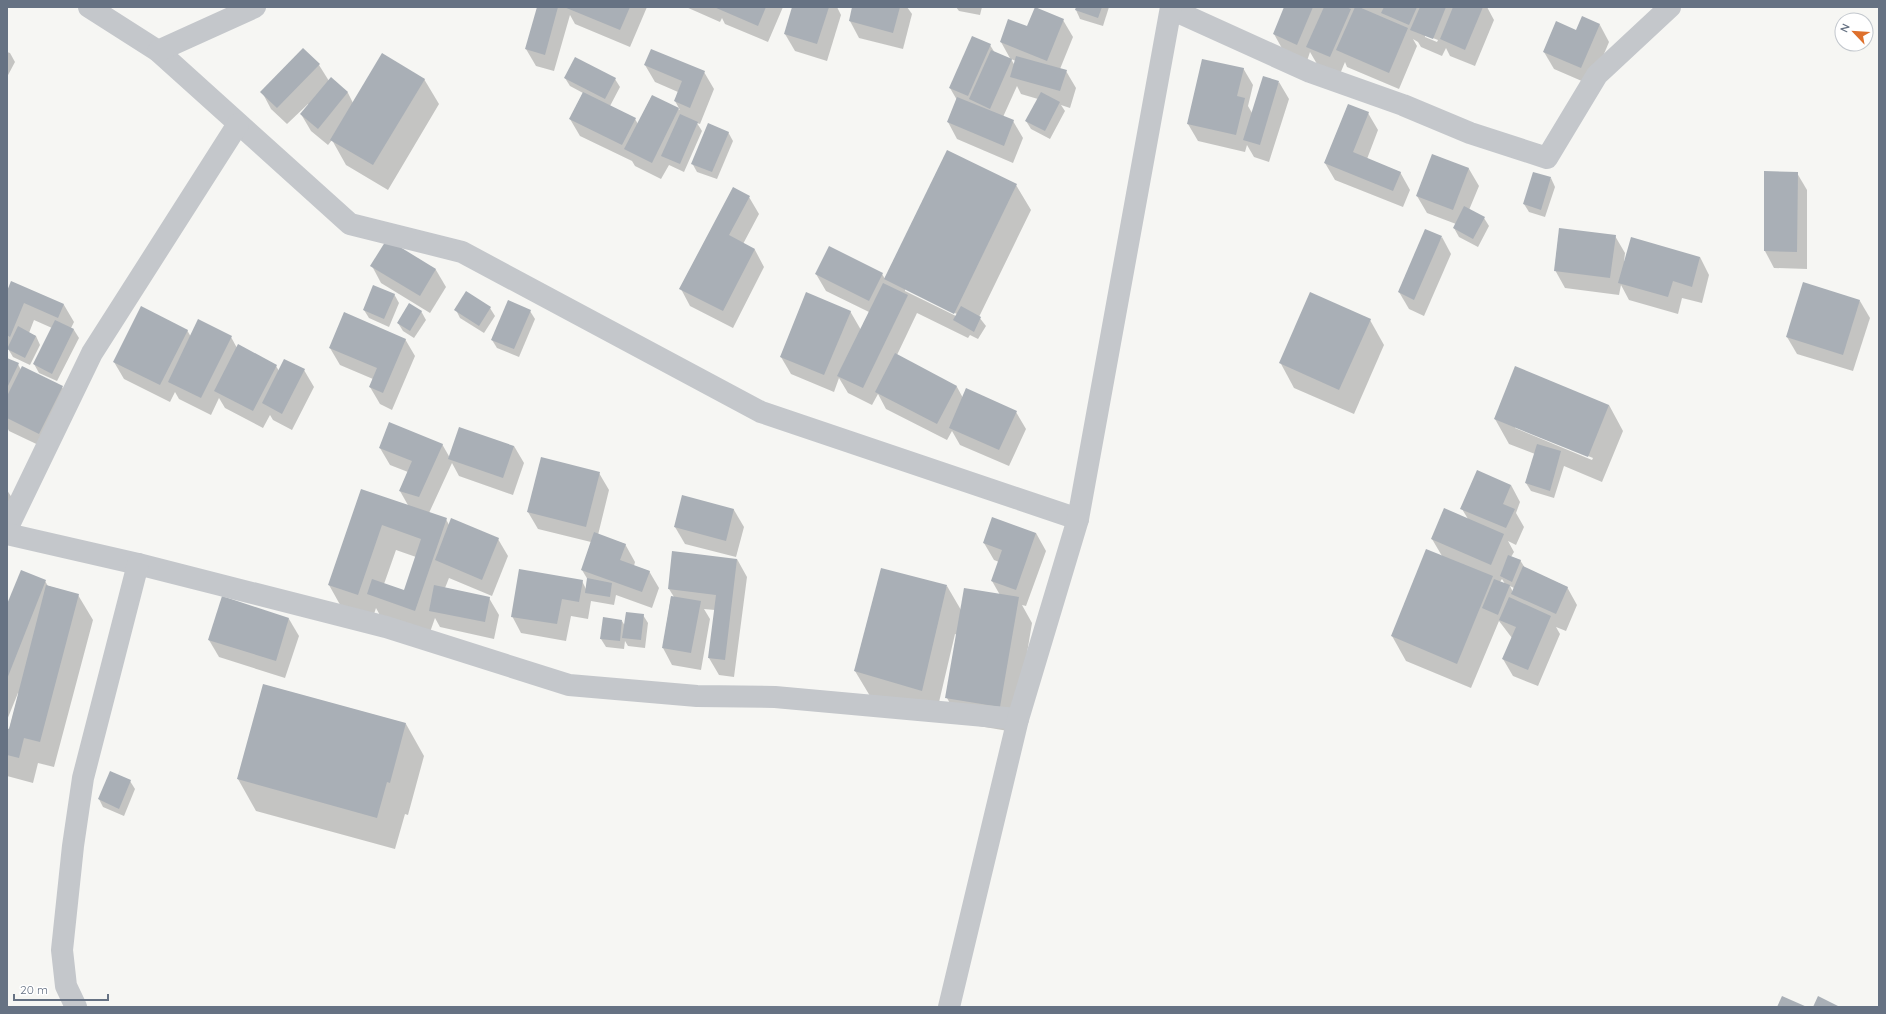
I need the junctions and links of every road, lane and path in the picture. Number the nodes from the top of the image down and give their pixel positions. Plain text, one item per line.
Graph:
1 (89, 7) edge
2 (255, 7) edge
3 (1670, 7) edge
4 (1171, 8) edge
5 (158, 51) junction
6 (238, 124) junction
7 (1078, 519) junction
8 (7, 529) edge
9 (7, 534) edge
10 (138, 564) junction
11 (1018, 719) junction
12 (76, 1007) edge
13 (949, 1007) edge

1 - 5 street
2 - 5 street
3 - 4 street
4 - 7 street
5 - 6 street
6 - 7 street
6 - 8 street
7 - 11 street
9 - 10 street
10 - 11 street
10 - 12 street
11 - 13 street

